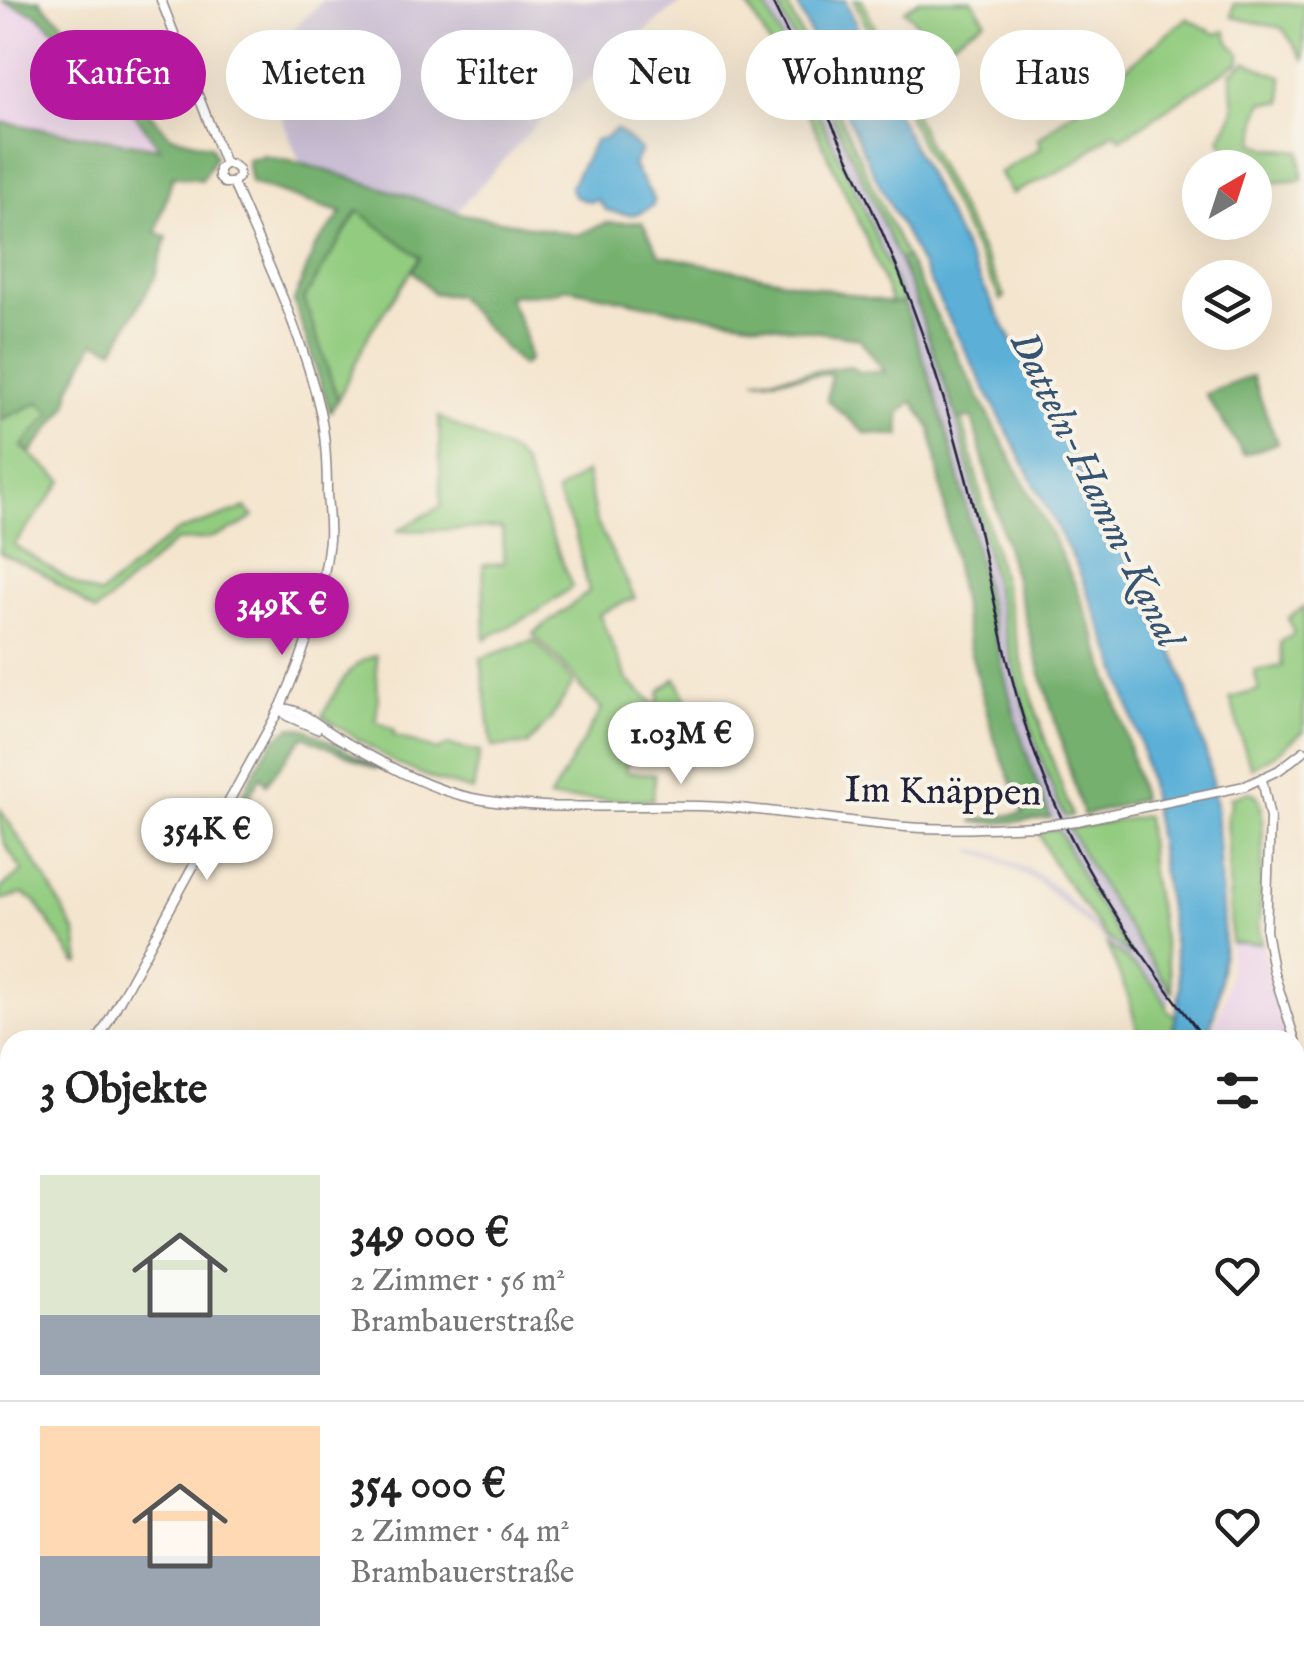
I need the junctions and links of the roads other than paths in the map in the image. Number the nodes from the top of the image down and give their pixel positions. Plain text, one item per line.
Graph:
1 (160, 0) edge
2 (280, 708) junction
3 (296, 721) junction
4 (266, 734) junction
5 (335, 736) junction
6 (1304, 751) edge
7 (1262, 779) junction
8 (103, 1030) edge
9 (1292, 1030) edge

1 - 2 street
2 - 3 street
2 - 4 street
2 - 5 street, Im Knäppen
3 - 4 street
3 - 5 street
4 - 8 street
5 - 7 street, Im Knäppen, bridge
6 - 7 street, Im Knäppen
7 - 9 street

